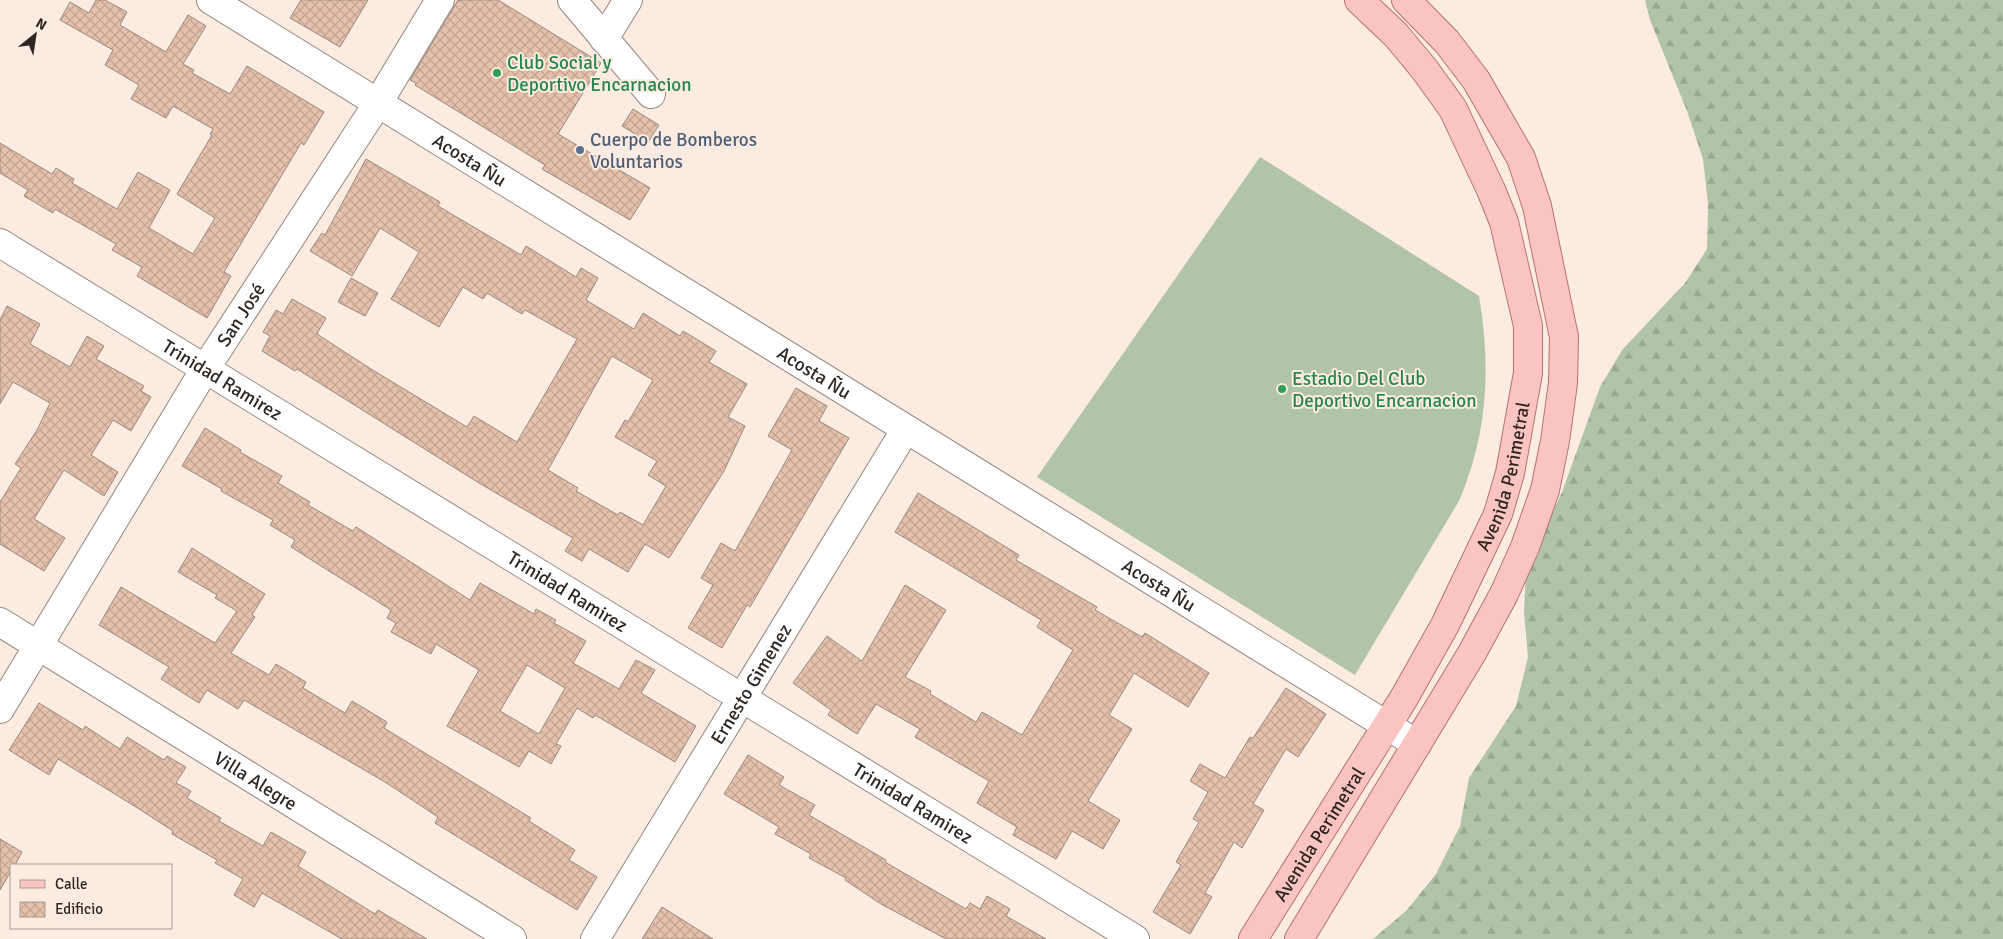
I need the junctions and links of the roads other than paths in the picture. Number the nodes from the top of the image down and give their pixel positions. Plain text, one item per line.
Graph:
1 (211, 0) edge
2 (440, 0) edge
3 (572, 0) edge
4 (628, 0) edge
5 (1359, 0) edge
6 (1406, 0) edge
7 (604, 39) junction
8 (650, 94) dead end
9 (378, 103) junction
10 (0, 244) edge
11 (205, 369) junction
12 (906, 429) junction
13 (0, 622) edge
14 (38, 646) junction
15 (742, 698) junction
16 (0, 709) edge
17 (1388, 725) junction
18 (1417, 744) junction
19 (512, 939) edge
20 (596, 939) edge
21 (1135, 939) edge
22 (1253, 939) edge
23 (1299, 939) edge

1 - 9 street, Acosta Ñu
2 - 9 street, San José
3 - 7 street
4 - 7 street
5 - 17 main road, Avenida Perimetral
6 - 18 main road, Avenida Perimetral
7 - 8 street
9 - 11 street, San José
9 - 12 street, Acosta Ñu
10 - 11 street, Trinidad Ramirez
11 - 14 street, San José
11 - 15 street, Trinidad Ramirez
12 - 15 street, Ernesto Gimenez
12 - 17 street, Acosta Ñu
13 - 14 street, Villa Alegre
14 - 16 street, San José
14 - 19 street, Villa Alegre
15 - 20 street, Ernesto Gimenez
15 - 21 street, Trinidad Ramirez
17 - 18 street, Acosta Ñu
17 - 22 main road, Avenida Perimetral
18 - 23 main road, Avenida Perimetral

